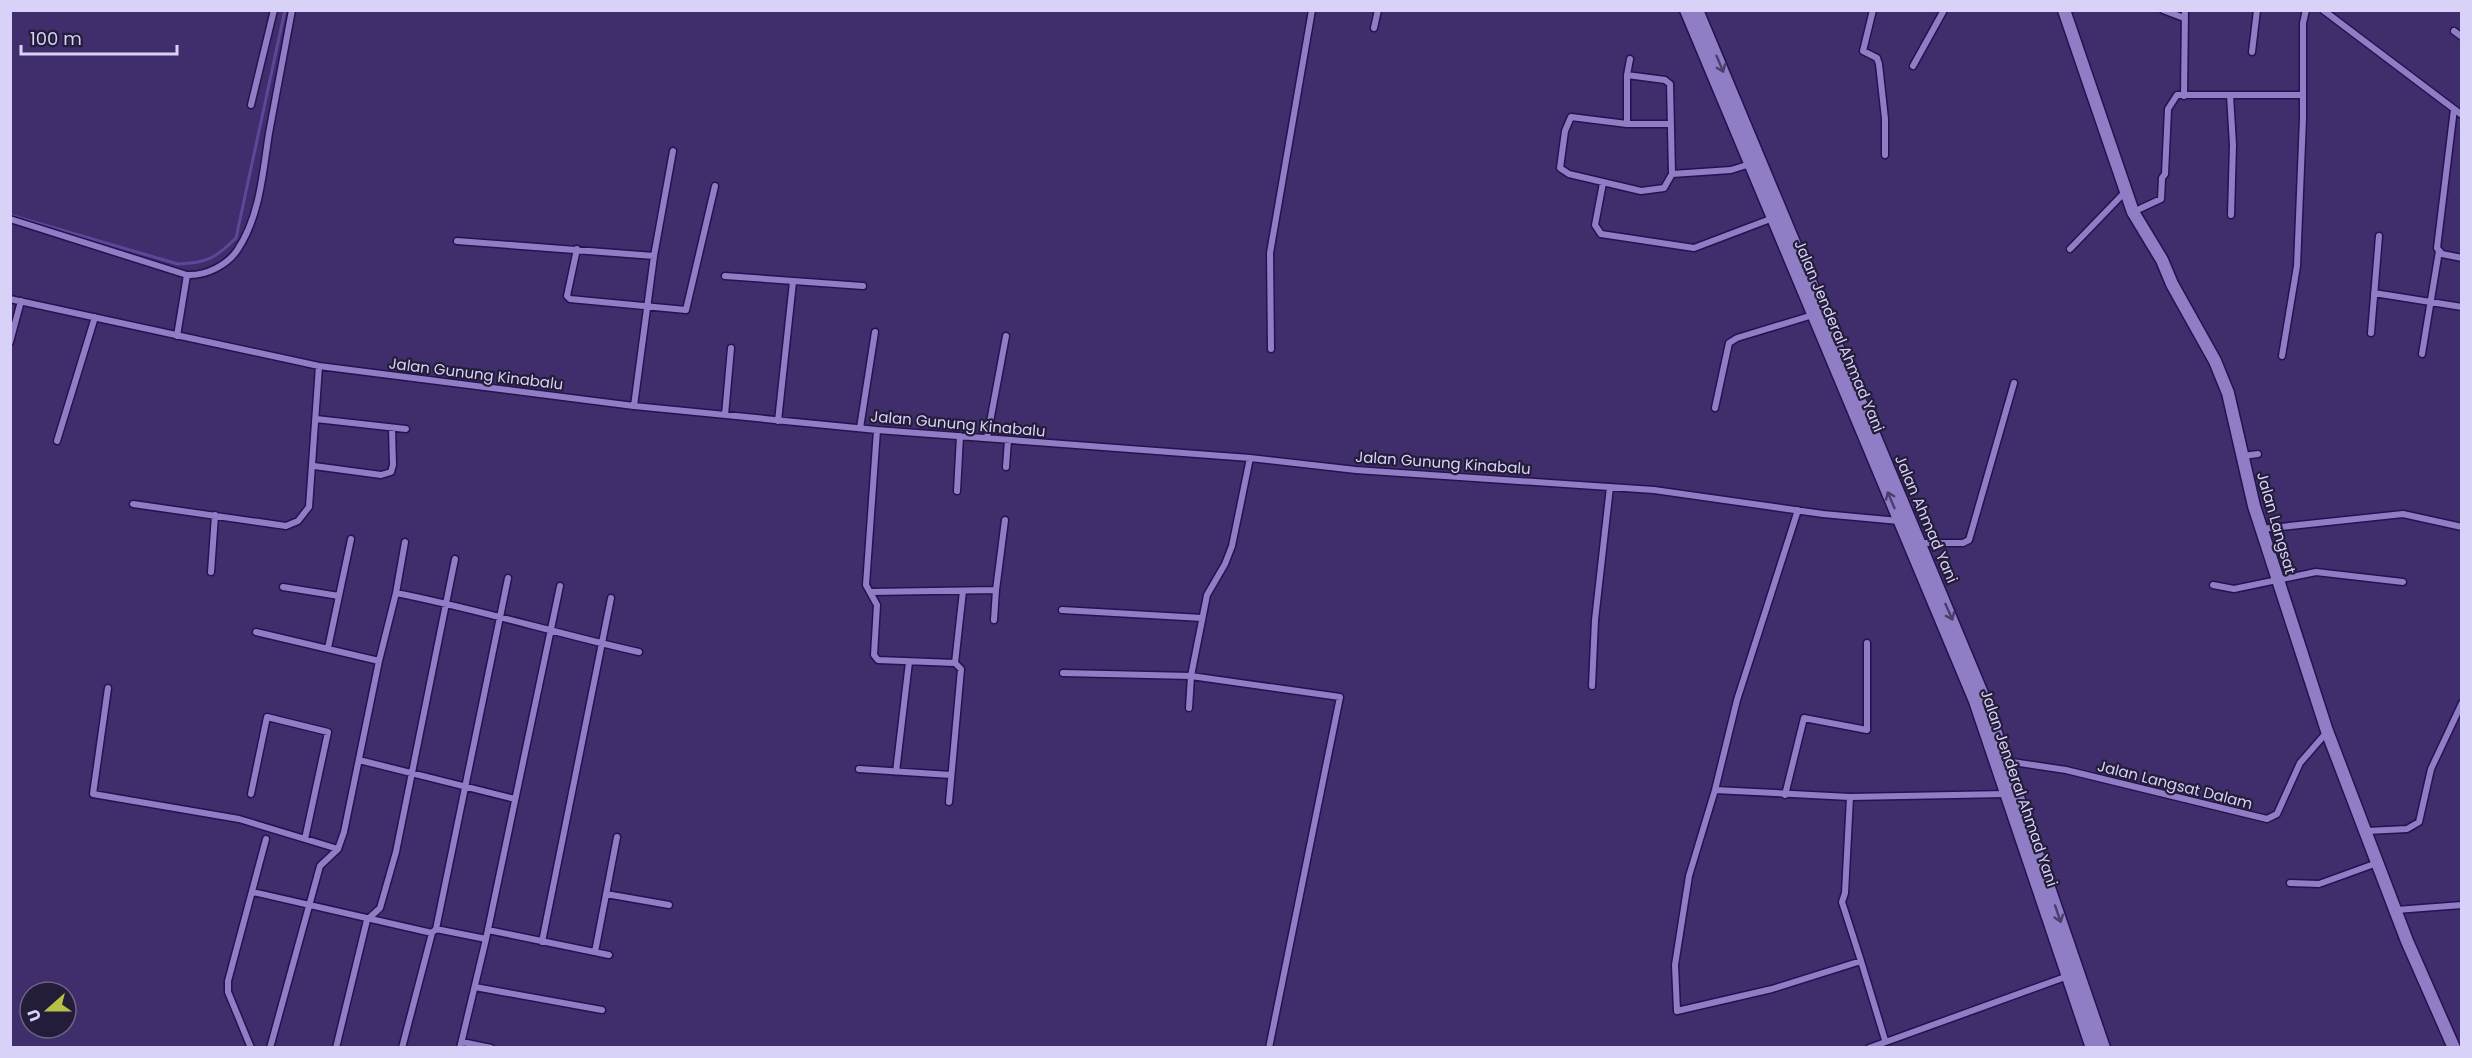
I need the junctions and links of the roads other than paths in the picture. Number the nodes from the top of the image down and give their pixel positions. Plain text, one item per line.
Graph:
1 (274, 10) edge
2 (292, 10) edge
3 (1312, 10) edge
4 (1378, 10) edge
5 (1686, 10) edge
6 (1697, 10) edge
7 (1873, 10) edge
8 (1944, 10) edge
9 (2064, 10) edge
10 (2163, 10) edge
11 (2185, 10) edge
12 (2257, 10) edge
13 (2306, 10) edge
14 (2323, 10) edge
15 (2184, 18) junction
16 (1374, 28) dead end
17 (2454, 31) dead end
18 (1701, 33) junction
19 (2462, 37) edge
20 (2252, 52) dead end
21 (1630, 59) dead end
22 (1913, 66) dead end
23 (1627, 75) junction
24 (2230, 95) junction
25 (2301, 95) junction
26 (2184, 96) junction
27 (251, 105) dead end
28 (2454, 109) junction
29 (2462, 115) edge
30 (1627, 124) junction
31 (1671, 124) junction
32 (673, 151) dead end
33 (1885, 155) dead end
34 (1751, 164) junction
35 (1672, 174) junction
36 (1761, 174) junction
37 (1603, 183) junction
38 (716, 186) dead end
39 (2126, 192) junction
40 (2133, 212) junction
41 (2230, 215) dead end
42 (1773, 218) junction
43 (10, 219) edge
44 (2379, 236) dead end
45 (457, 241) dead end
46 (577, 249) junction
47 (2070, 249) dead end
48 (2439, 251) junction
49 (654, 256) junction
50 (2462, 258) edge
51 (187, 274) junction
52 (724, 276) dead end
53 (793, 282) junction
54 (863, 286) dead end
55 (2374, 293) junction
56 (10, 299) edge
57 (21, 302) junction
58 (2430, 302) junction
59 (648, 306) junction
60 (2462, 307) edge
61 (1814, 315) junction
62 (95, 317) junction
63 (875, 332) dead end
64 (2371, 333) dead end
65 (177, 336) junction
66 (1006, 336) dead end
67 (10, 342) edge
68 (731, 348) dead end
69 (1271, 349) dead end
70 (2422, 354) dead end
71 (2282, 356) dead end
72 (319, 366) junction
73 (2014, 383) dead end
74 (634, 406) junction
75 (1715, 408) dead end
76 (725, 415) junction
77 (316, 419) junction
78 (778, 421) junction
79 (392, 428) junction
80 (860, 428) junction
81 (406, 429) dead end
82 (877, 430) junction
83 (960, 436) junction
84 (987, 438) junction
85 (1008, 440) junction
86 (57, 441) dead end
87 (2258, 454) dead end
88 (2242, 456) junction
89 (1250, 458) junction
90 (314, 466) junction
91 (1006, 467) dead end
92 (1610, 487) junction
93 (957, 491) dead end
94 (133, 504) dead end
95 (1798, 510) junction
96 (215, 515) junction
97 (1005, 520) dead end
98 (1905, 522) junction
99 (2462, 527) edge
100 (2261, 529) junction
101 (351, 539) dead end
102 (405, 542) dead end
103 (1920, 543) junction
104 (455, 559) dead end
105 (211, 572) dead end
106 (508, 578) dead end
107 (2276, 579) junction
108 (2403, 582) dead end
109 (2213, 585) dead end
110 (283, 586) dead end
111 (560, 586) dead end
112 (996, 590) junction
113 (963, 591) junction
114 (870, 592) junction
115 (396, 593) junction
116 (339, 596) junction
117 (611, 598) dead end
118 (448, 603) junction
119 (1062, 610) dead end
120 (499, 616) junction
121 (1202, 618) junction
122 (994, 620) dead end
123 (256, 632) dead end
124 (549, 632) junction
125 (601, 643) junction
126 (1867, 643) dead end
127 (328, 648) junction
128 (639, 652) dead end
129 (379, 661) junction
130 (909, 662) junction
131 (955, 663) junction
132 (1063, 673) dead end
133 (1191, 676) junction
134 (1592, 686) dead end
135 (108, 688) dead end
136 (2462, 703) edge
137 (1189, 708) dead end
138 (2327, 731) junction
139 (359, 760) junction
140 (2006, 761) junction
141 (859, 769) dead end
142 (896, 772) junction
143 (412, 774) junction
144 (951, 775) junction
145 (464, 786) junction
146 (1715, 790) junction
147 (251, 794) dead end
148 (2006, 794) junction
149 (1785, 795) junction
150 (1850, 797) junction
151 (515, 799) junction
152 (949, 802) dead end
153 (2367, 831) junction
154 (617, 837) dead end
155 (266, 839) dead end
156 (305, 839) junction
157 (338, 849) junction
158 (2377, 863) junction
159 (2290, 883) dead end
160 (254, 892) junction
161 (606, 894) junction
162 (2462, 904) edge
163 (308, 905) junction
164 (669, 905) dead end
165 (2395, 910) junction
166 (367, 920) junction
167 (488, 930) junction
168 (434, 931) junction
169 (486, 939) junction
170 (542, 942) junction
171 (595, 952) junction
172 (609, 955) dead end
173 (1861, 961) junction
174 (2068, 976) junction
175 (475, 987) junction
176 (602, 1010) dead end
177 (1885, 1040) junction
178 (461, 1045) edge
179 (251, 1047) edge
180 (270, 1047) edge
181 (336, 1047) edge
182 (402, 1047) edge
183 (491, 1047) edge
184 (1269, 1047) edge
185 (1869, 1047) edge
186 (2092, 1047) edge
187 (2104, 1047) edge
188 (2454, 1047) edge

1 - 27 street
2 - 51 street
3 - 69 street
4 - 16 street
5 - 18 main road, Jalan Jenderal Ahmad Yani
6 - 18 main road, Jalan Ahmad Yani
7 - 33 street
8 - 22 street
9 - 39 main road, Jalan Langsat
10 - 15 street
11 - 15 street
12 - 20 street
13 - 25 street
14 - 28 street
15 - 26 street
17 - 19 street
18 - 34 main road, Jalan Jenderal Ahmad Yani
18 -> 36 main road, Jalan Ahmad Yani
21 - 23 street
23 - 30 street
23 - 31 street
24 - 25 street
24 - 26 street
24 - 41 street
25 - 71 street
26 - 40 street
28 - 29 street
28 - 48 street
30 - 31 street
30 - 37 street
31 - 35 street
32 - 49 street
34 - 35 street
34 - 36 main road, Jalan Jenderal Ahmad Yani
35 - 37 street
36 - 42 main road, Jalan Jenderal Ahmad Yani
36 - 98 main road, Jalan Ahmad Yani
37 - 42 street
38 - 59 street
39 - 40 main road, Jalan Langsat
39 - 47 street
40 - 88 main road, Jalan Langsat
42 - 61 main road, Jalan Jenderal Ahmad Yani
43 - 51 street
44 - 55 street
45 - 46 street
46 - 49 street
46 - 59 street
48 - 50 street
48 - 58 street
49 - 59 street
51 - 65 street
52 - 53 street
53 - 54 street
53 - 78 street
55 - 58 street
55 - 64 street
56 - 57 street, Jalan Gunung Kinabalu
57 - 62 street, Jalan Gunung Kinabalu
57 - 67 street
58 - 60 street
58 - 70 street
59 - 74 street
61 - 75 street
98 -> 61 main road, Jalan Jenderal Ahmad Yani
62 - 65 street, Jalan Gunung Kinabalu
62 - 86 street
63 - 80 street
65 - 72 street, Jalan Gunung Kinabalu
66 - 84 street
68 - 76 street
72 - 74 street, Jalan Gunung Kinabalu
72 - 77 street
73 - 103 street
74 - 76 street, Jalan Gunung Kinabalu
76 - 78 street, Jalan Gunung Kinabalu
77 - 79 street
77 - 90 street
78 - 80 street, Jalan Gunung Kinabalu
79 - 81 street
79 - 90 street
80 - 82 street, Jalan Gunung Kinabalu
82 - 83 street, Jalan Gunung Kinabalu
82 - 114 street
83 - 84 street, Jalan Gunung Kinabalu
83 - 93 street
84 - 85 street, Jalan Gunung Kinabalu
85 - 89 street, Jalan Gunung Kinabalu
85 - 91 street
87 - 88 street
88 - 100 main road, Jalan Langsat
89 - 92 street, Jalan Gunung Kinabalu
89 - 121 street
90 - 96 street
92 - 95 street, Jalan Gunung Kinabalu
92 - 134 street
94 - 96 street
95 - 98 street, Jalan Gunung Kinabalu
95 - 146 street
96 - 105 street
97 - 112 street
98 - 103 main road, Jalan Ahmad Yani
98 - 148 main road, Jalan Jenderal Ahmad Yani
99 - 100 street
100 - 107 main road, Jalan Langsat
101 - 116 street
102 - 115 street
103 -> 140 main road, Jalan Ahmad Yani
104 - 118 street
106 - 120 street
107 - 108 street
107 - 109 street
107 - 138 main road, Jalan Langsat
110 - 116 street
111 - 124 street
112 - 113 street
112 - 122 street
113 - 114 street
113 - 131 street
114 - 130 street
115 - 118 street
115 - 129 street
116 - 127 street
117 - 125 street
118 - 120 street
118 - 143 street
119 - 121 street
120 - 124 street
120 - 145 street
121 - 133 street
123 - 127 street
124 - 125 street
124 - 151 street
125 - 128 street
125 - 170 street
126 - 149 street
127 - 129 street
129 - 139 street
130 - 131 street
130 - 142 street
131 - 144 street
132 - 133 street
133 - 137 street
133 - 184 street
135 - 156 street
136 - 153 street
138 - 140 street, Jalan Langsat Dalam
138 - 153 main road, Jalan Langsat
139 - 143 street
139 - 157 street
140 -> 187 main road, Jalan Ahmad Yani
141 - 142 street
142 - 144 street
143 - 145 street
143 - 166 street
144 - 152 street
145 - 151 street
145 - 168 street
146 - 149 street
146 - 173 street
147 - 156 street
148 - 150 street
148 - 174 main road, Jalan Jenderal Ahmad Yani
149 - 150 street
150 - 173 street
151 - 167 street
153 - 158 main road, Jalan Langsat
154 - 161 street
155 - 160 street
156 - 157 street
157 - 163 street
158 - 159 street
158 - 165 main road, Jalan Langsat
160 - 163 street
160 - 179 street
161 - 164 street
161 - 171 street
162 - 165 street
163 - 166 street
163 - 180 street
165 - 188 main road, Jalan Langsat
166 - 168 street
166 - 181 street
167 - 169 street
167 - 170 street
168 - 169 street
168 - 182 street
169 - 175 street
170 - 171 street
171 - 172 street
173 - 177 street
174 - 177 street
174 - 186 main road, Jalan Jenderal Ahmad Yani
175 - 176 street
175 - 178 street
177 - 185 street
178 - 183 street

